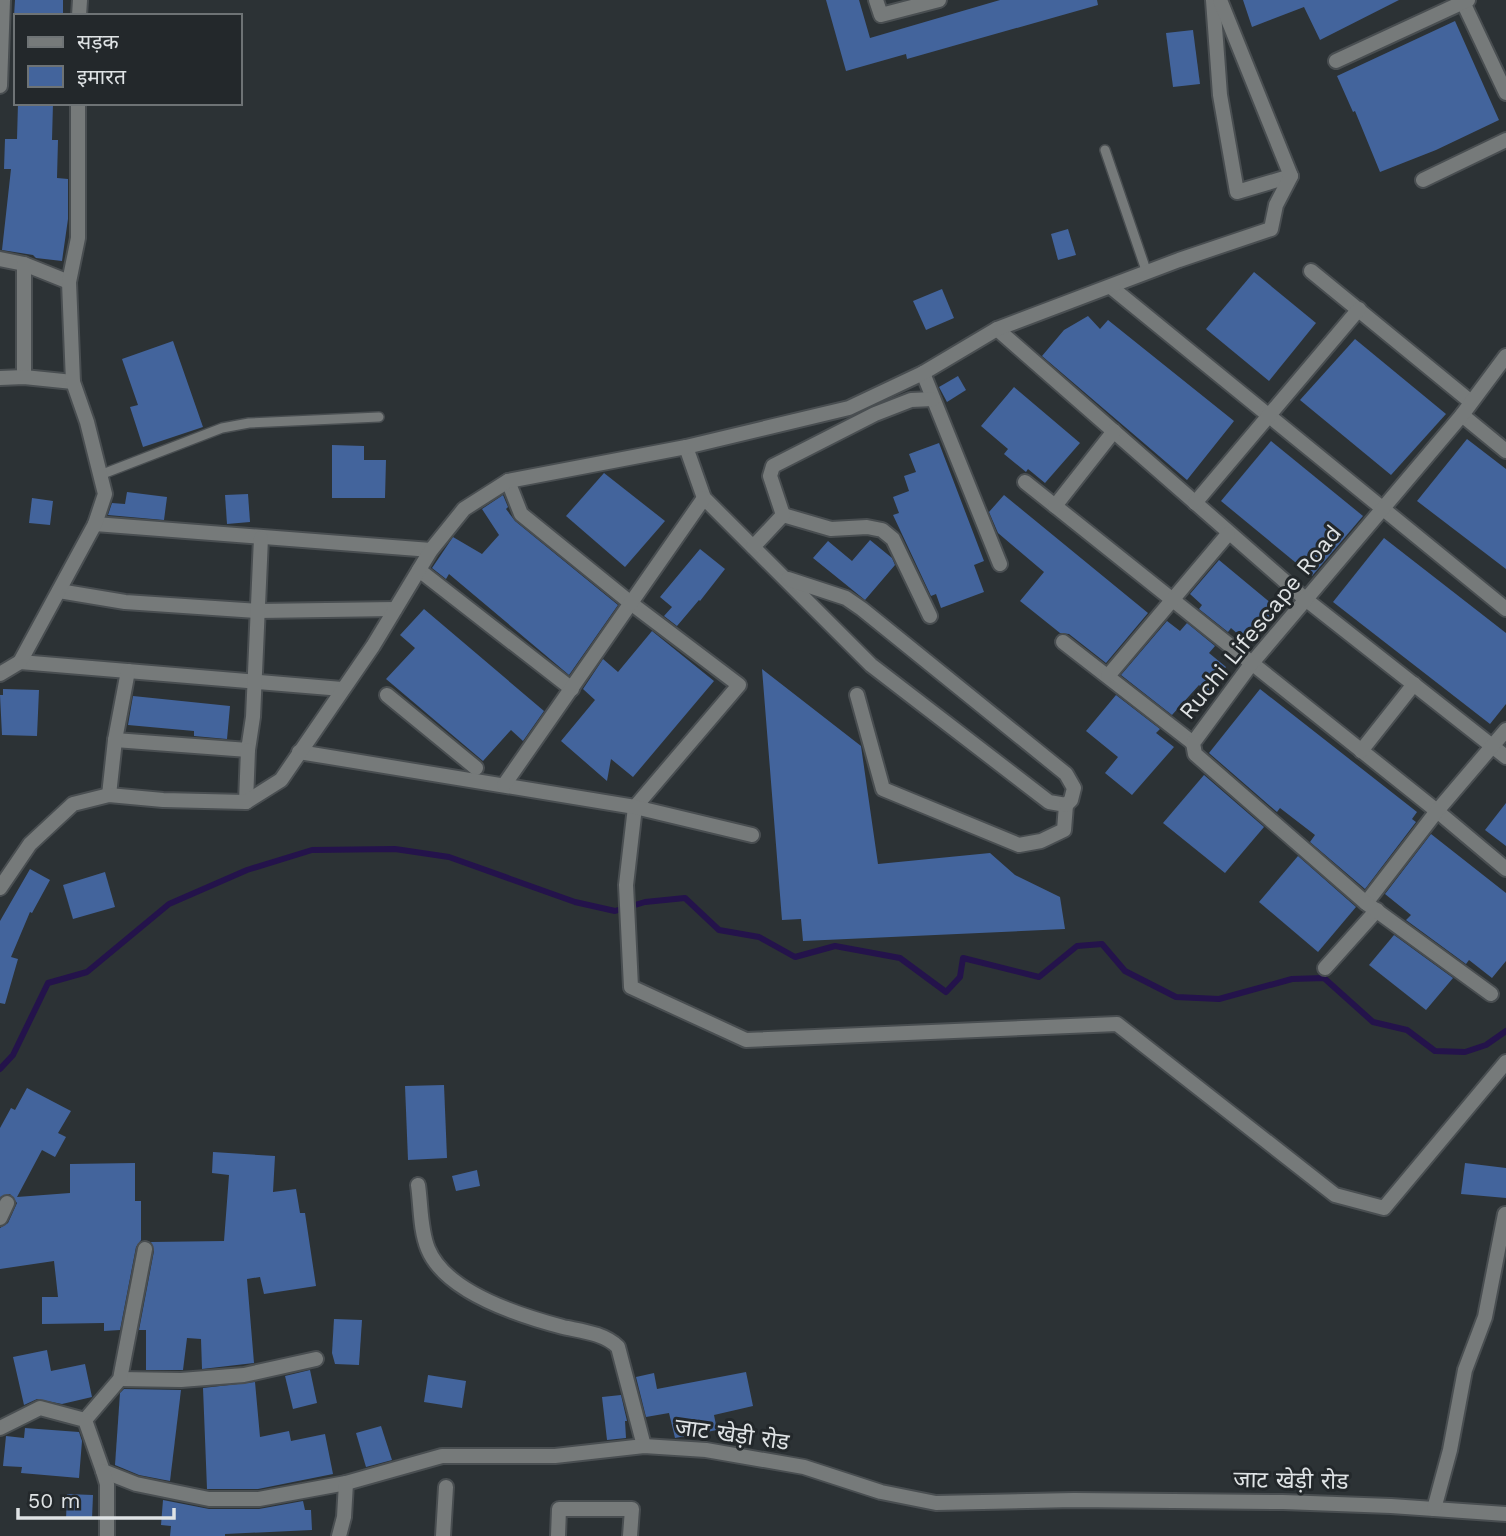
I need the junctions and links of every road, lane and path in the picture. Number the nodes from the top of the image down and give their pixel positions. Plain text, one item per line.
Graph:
1 (3, 0) edge
2 (876, 0) edge
3 (939, 0) edge
4 (1213, 0) edge
5 (1220, 0) edge
6 (1464, 1) edge
7 (1336, 61) dead end
8 (0, 78) edge
9 (0, 86) edge
10 (1506, 93) edge
11 (78, 105) edge
12 (1506, 140) edge
13 (1105, 150) dead end
14 (1291, 176) junction
15 (1423, 180) dead end
16 (0, 259) edge
17 (24, 264) junction
18 (1311, 271) dead end
19 (1147, 273) junction
20 (69, 282) junction
21 (1111, 286) junction
22 (1359, 309) junction
23 (996, 329) junction
24 (1506, 356) edge
25 (923, 373) junction
26 (24, 377) junction
27 (0, 378) edge
28 (73, 383) junction
29 (933, 399) junction
30 (1471, 402) junction
31 (1268, 415) junction
32 (1462, 415) junction
33 (379, 416) dead end
34 (1114, 432) junction
35 (686, 447) junction
36 (1506, 451) edge
37 (100, 475) junction
38 (508, 481) junction
39 (1024, 482) dead end
40 (704, 498) junction
41 (1195, 503) junction
42 (1055, 506) junction
43 (1383, 508) junction
44 (783, 515) junction
45 (95, 524) junction
46 (1228, 534) junction
47 (261, 538) junction
48 (753, 547) junction
49 (431, 550) junction
50 (1000, 564) dead end
51 (419, 570) junction
52 (784, 578) junction
53 (59, 591) junction
54 (1304, 598) junction
55 (1171, 599) junction
56 (632, 604) junction
57 (395, 609) junction
58 (1506, 609) edge
59 (258, 611) junction
60 (930, 616) dead end
61 (1063, 642) dead end
62 (20, 662) junction
63 (1252, 663) junction
64 (128, 671) junction
65 (0, 674) edge
66 (1108, 676) junction
67 (255, 681) junction
68 (1414, 684) junction
69 (342, 689) junction
70 (572, 689) junction
71 (387, 695) dead end
72 (857, 695) dead end
73 (1506, 730) edge
74 (116, 740) junction
75 (1193, 743) junction
76 (447, 746) junction
77 (1493, 746) junction
78 (248, 750) junction
79 (1361, 751) junction
80 (299, 752) junction
81 (1506, 757) edge
82 (476, 768) dead end
83 (454, 777) junction
84 (504, 785) junction
85 (109, 795) junction
86 (246, 802) junction
87 (1066, 805) junction
88 (635, 807) junction
89 (1437, 811) junction
90 (752, 835) dead end
91 (1506, 869) edge
92 (0, 888) edge
93 (1371, 906) junction
94 (1325, 968) dead end
95 (1491, 994) dead end
96 (1506, 1062) edge
97 (418, 1185) dead end
98 (8, 1203) dead end
99 (1505, 1214) edge
100 (0, 1218) edge
101 (145, 1249) dead end
102 (316, 1359) dead end
103 (120, 1379) junction
104 (85, 1420) junction
105 (0, 1428) edge
106 (644, 1446) junction
107 (103, 1471) junction
108 (346, 1483) junction
109 (446, 1487) dead end
110 (1434, 1509) junction
111 (1506, 1514) edge
112 (107, 1536) edge
113 (339, 1536) edge
114 (443, 1536) edge
115 (558, 1536) edge
116 (629, 1536) edge

1 - 8 street
2 - 3 street
4 - 14 street
5 - 14 street
6 - 7 street
6 - 10 street
8 - 9 street
11 - 20 street
12 - 15 street
13 - 19 lane
14 - 19 street
16 - 17 street
17 - 20 street
17 - 26 street
18 - 22 street
19 - 21 street
20 - 28 street
21 - 23 street
21 - 31 street
22 - 30 street
22 - 31 street
23 - 25 street
23 - 34 street
24 - 30 street, Ruchi Lifescape Road
25 - 29 street
25 - 35 street
26 - 27 street
26 - 28 street
28 - 37 street
29 - 44 street
29 - 50 street
30 - 32 street, Ruchi Lifescape Road
31 - 41 street
31 - 43 street
32 - 36 street
32 - 43 street, Ruchi Lifescape Road
33 - 37 lane
34 - 41 street
34 - 42 street
35 - 38 street
35 - 40 street
37 - 45 street
38 - 49 street
38 - 56 street
39 - 42 street
40 - 48 street
40 - 56 street
41 - 46 street
42 - 55 street
43 - 54 street, Ruchi Lifescape Road
43 - 58 street
44 - 48 street
44 - 60 street
45 - 47 street
45 - 53 street
46 - 54 street
46 - 55 street
47 - 49 street
47 - 59 street
48 - 52 street
49 - 51 street
51 - 57 street
51 - 70 street
52 - 87 street
52 - 87 street
53 - 59 street
53 - 62 street
54 - 63 street, Ruchi Lifescape Road
54 - 68 street
55 - 63 street
55 - 66 street
56 - 70 street
56 - 88 street
57 - 59 street
57 - 69 street
59 - 67 street
61 - 66 street
62 - 64 street
62 - 65 street
63 - 75 street, Ruchi Lifescape Road
63 - 79 street
64 - 67 street
64 - 74 street
66 - 75 street
67 - 69 street
67 - 78 street
68 - 77 street
68 - 79 street
69 - 80 street
70 - 84 street
71 - 76 street
72 - 87 street
73 - 77 street
74 - 78 street
74 - 85 street
75 - 93 street, Ruchi Lifescape Road
76 - 82 street
76 - 83 street
77 - 81 street
77 - 89 street
78 - 86 street
79 - 89 street
80 - 83 street
80 - 86 street
83 - 84 street
84 - 88 street
85 - 86 street
85 - 92 street
88 - 90 street
88 - 96 street
89 - 91 street
89 - 93 street
93 - 94 street
93 - 95 street, Ruchi Lifescape Road
97 - 106 street
98 - 100 street
99 - 110 street
101 - 103 street
102 - 103 street
103 - 104 street
104 - 105 street
104 - 107 street
106 - 108 street, जाट खेड़ी रोड
106 - 110 street, जाट खेड़ी रोड
107 - 108 street, जाट खेड़ी रोड
107 - 112 street
108 - 113 street
109 - 114 street
110 - 111 street, जाट खेड़ी रोड
115 - 116 street

